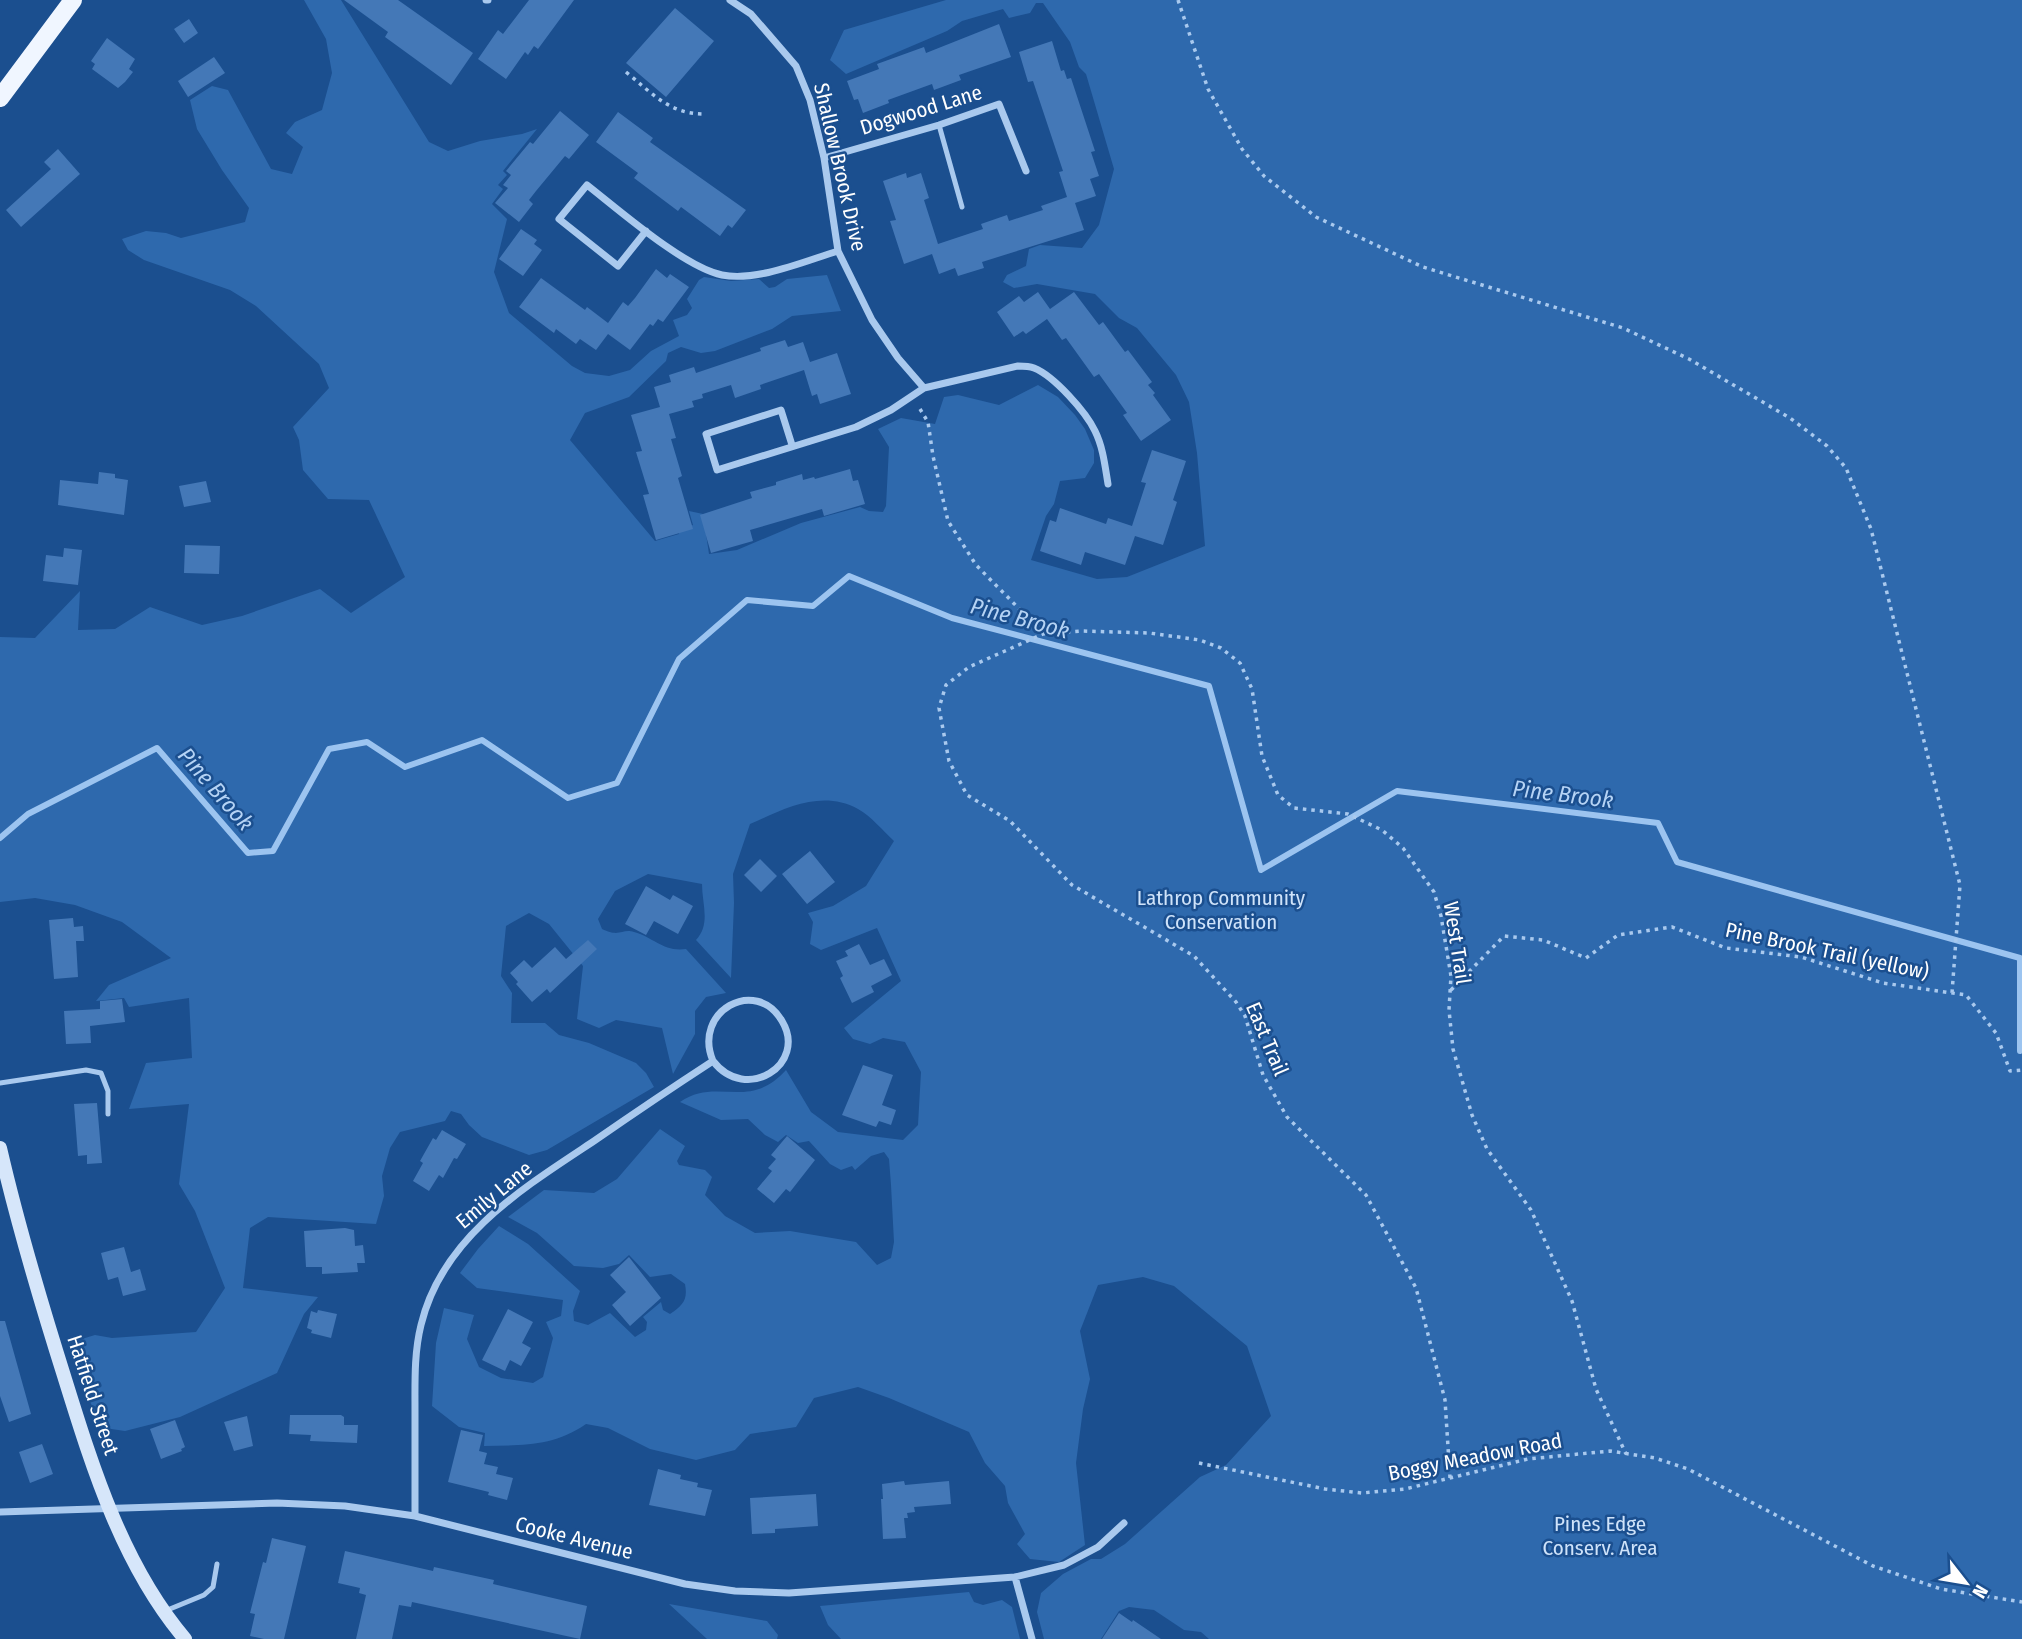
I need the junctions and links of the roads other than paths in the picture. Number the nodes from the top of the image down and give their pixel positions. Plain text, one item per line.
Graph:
1 (73, 0) edge
2 (730, 0) edge
3 (0, 98) edge
4 (939, 125) junction
5 (824, 158) junction
6 (1026, 171) dead end
7 (962, 207) dead end
8 (646, 231) junction
9 (838, 251) junction
10 (924, 388) junction
11 (792, 445) junction
12 (1108, 484) dead end
13 (713, 1061) junction
14 (0, 1083) edge
15 (108, 1114) dead end
16 (0, 1148) edge
17 (109, 1510) junction
18 (0, 1512) edge
19 (415, 1516) junction
20 (1124, 1523) dead end
21 (217, 1564) dead end
22 (1015, 1577) junction
23 (162, 1612) junction
24 (185, 1639) edge
25 (1032, 1639) edge

1 - 3 main road
2 - 5 street, Shallow Brook Drive
4 - 5 street, Dogwood Lane
4 - 6 street, Dogwood Lane
4 - 7 lane
5 - 9 street, Shallow Brook Drive
8 - 8 street
8 - 9 street
9 - 10 street, Shallow Brook Drive
10 - 11 street
10 - 12 street
11 - 11 street
13 - 13 street
13 - 19 street, Emily Lane
14 - 15 lane
16 - 17 street, Hatfield Street
17 - 18 street, Cooke Avenue
17 - 19 street, Cooke Avenue
17 - 23 street, Hatfield Street
19 - 22 street, Cooke Avenue
20 - 22 street, Cooke Avenue
21 - 23 lane
22 - 25 street
23 - 24 street, Hatfield Street

